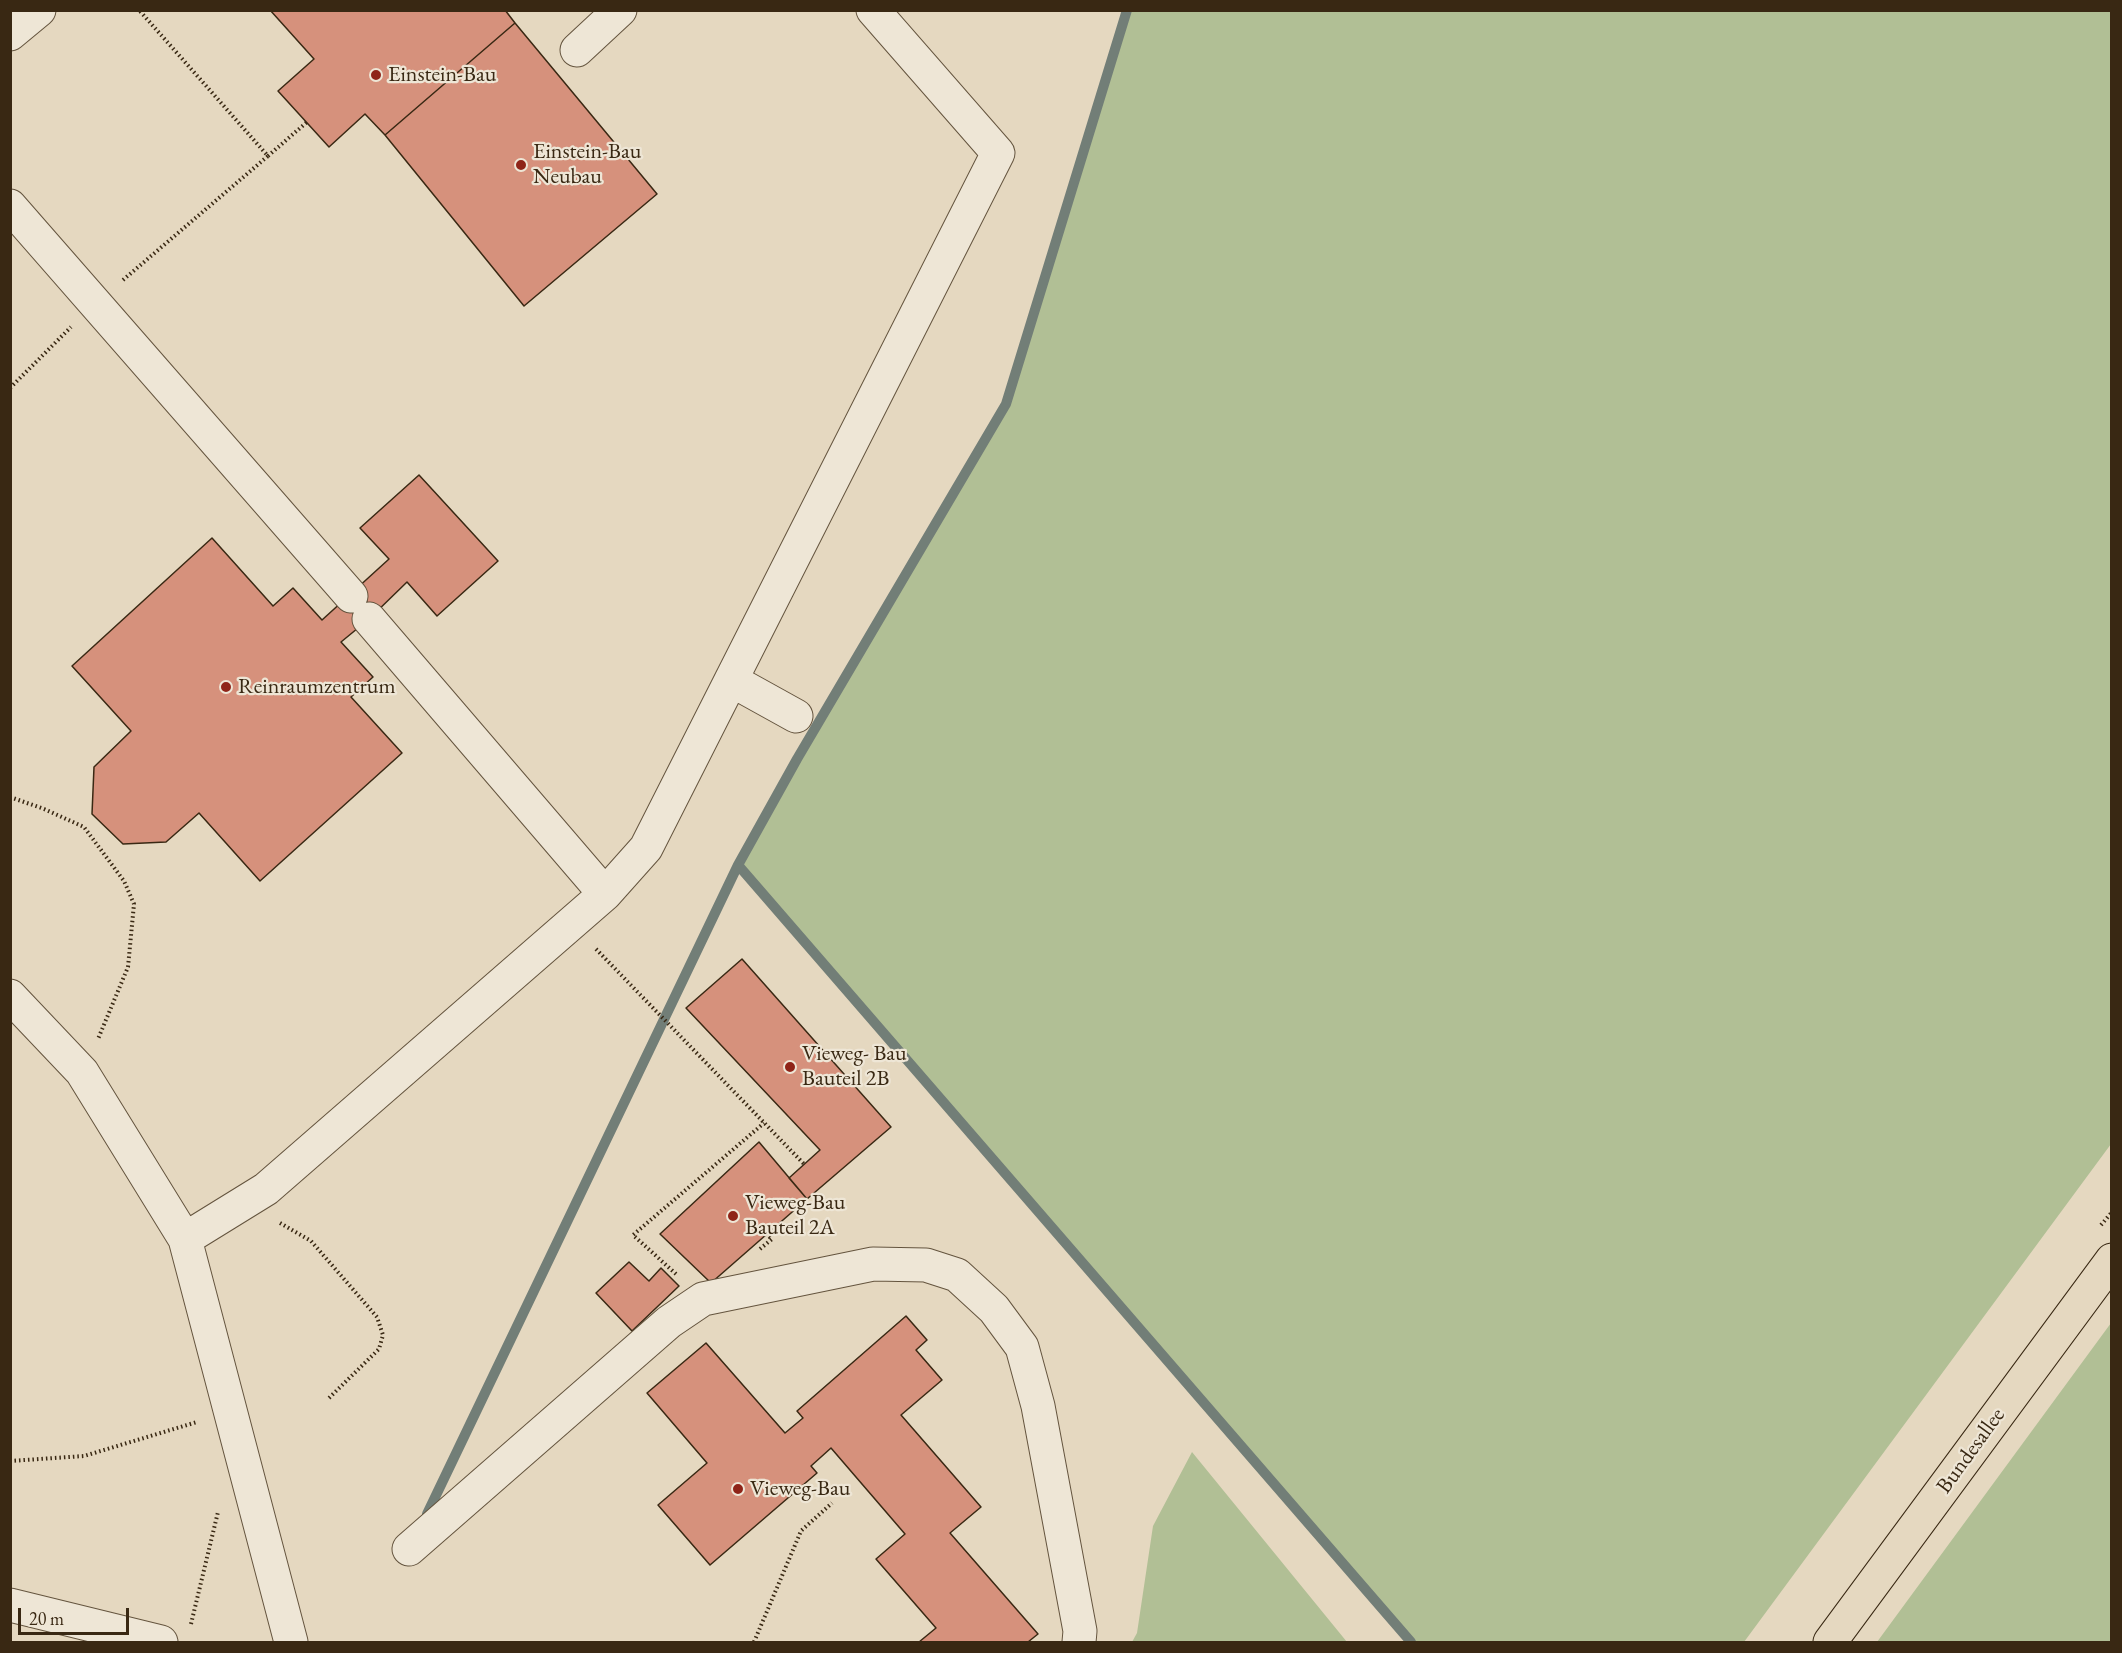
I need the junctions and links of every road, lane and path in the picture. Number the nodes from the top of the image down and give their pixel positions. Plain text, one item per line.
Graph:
1 (39, 10) edge
2 (139, 10) edge
3 (620, 10) edge
4 (873, 10) edge
5 (10, 34) edge
6 (576, 50) dead end
7 (307, 122) dead end
8 (268, 156) junction
9 (10, 206) edge
10 (95, 303) junction
11 (10, 388) edge
12 (731, 680) junction
13 (796, 716) dead end
14 (10, 797) edge
15 (605, 894) junction
16 (571, 924) junction
17 (10, 996) edge
18 (82, 1072) junction
19 (764, 1123) junction
20 (804, 1164) dead end
21 (266, 1189) junction
22 (766, 1234) dead end
23 (185, 1239) junction
24 (755, 1254) dead end
25 (2112, 1260) edge
26 (703, 1299) junction
27 (328, 1399) dead end
28 (205, 1419) dead end
29 (10, 1461) edge
30 (832, 1503) dead end
31 (220, 1506) dead end
32 (409, 1549) dead end
33 (10, 1605) edge
34 (176, 1637) edge
35 (291, 1642) edge
36 (754, 1642) edge
37 (1079, 1642) edge
38 (1830, 1642) edge

1 - 5 lane
2 - 8 path
3 - 6 lane
4 - 12 lane
7 - 8 path
8 - 10 path
9 - 10 lane
10 - 11 path
10 - 15 lane
12 - 13 lane
12 - 15 lane
14 - 18 path
15 - 16 lane
16 - 19 path
16 - 21 lane
17 - 18 lane
18 - 23 lane
19 - 20 path
19 - 26 path
21 - 23 lane
21 - 27 path
22 - 24 path
23 - 35 lane
25 - 38 main road, Bundesallee
26 - 32 lane
26 - 37 lane
28 - 29 path
30 - 36 path
31 - 34 path
33 - 34 lane

